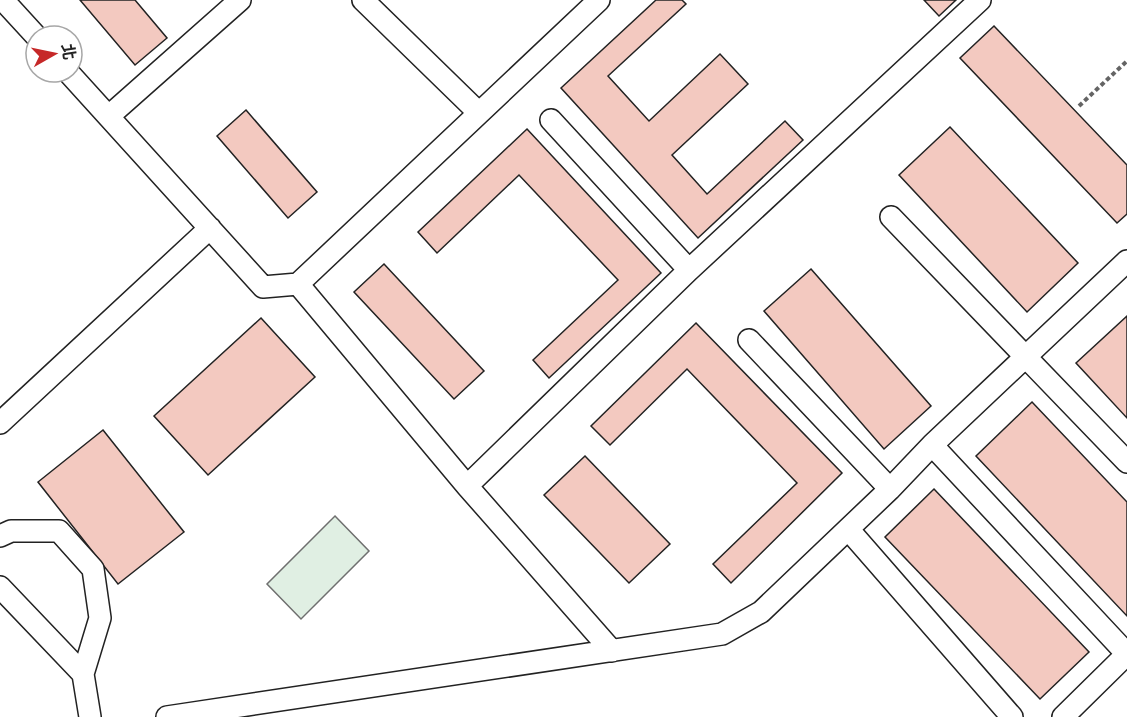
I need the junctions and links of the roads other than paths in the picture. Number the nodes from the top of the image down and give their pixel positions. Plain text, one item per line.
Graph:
1 (3, 0) edge
2 (240, 0) edge
3 (363, 0) edge
4 (599, 0) edge
5 (981, 0) edge
6 (25, 24) edge
7 (79, 84) edge
8 (479, 113) junction
9 (109, 117) junction
10 (551, 120) dead end
11 (891, 217) dead end
12 (210, 228) junction
13 (1124, 269) edge
14 (689, 270) junction
15 (298, 284) junction
16 (749, 340) dead end
17 (1027, 357) junction
18 (0, 423) edge
19 (932, 445) junction
20 (1127, 462) edge
21 (467, 486) junction
22 (890, 489) junction
23 (848, 529) junction
24 (0, 536) edge
25 (0, 586) edge
26 (612, 651) junction
27 (1127, 654) edge
28 (83, 674) junction
29 (90, 717) edge
30 (167, 717) edge
31 (1012, 717) edge
32 (1063, 717) edge

1 - 6 street
2 - 9 street
3 - 8 street
4 - 8 street
5 - 14 street
7 - 9 street
8 - 15 street
9 - 12 street
10 - 14 street
11 - 17 street
12 - 15 street
12 - 18 street
13 - 17 street
14 - 21 street
15 - 21 street
16 - 22 street
17 - 19 street
17 - 20 street
19 - 22 street
19 - 27 street
21 - 26 street
22 - 23 street
23 - 26 street
23 - 31 street
24 - 28 street
25 - 28 street
26 - 30 street
27 - 32 street
28 - 29 street

